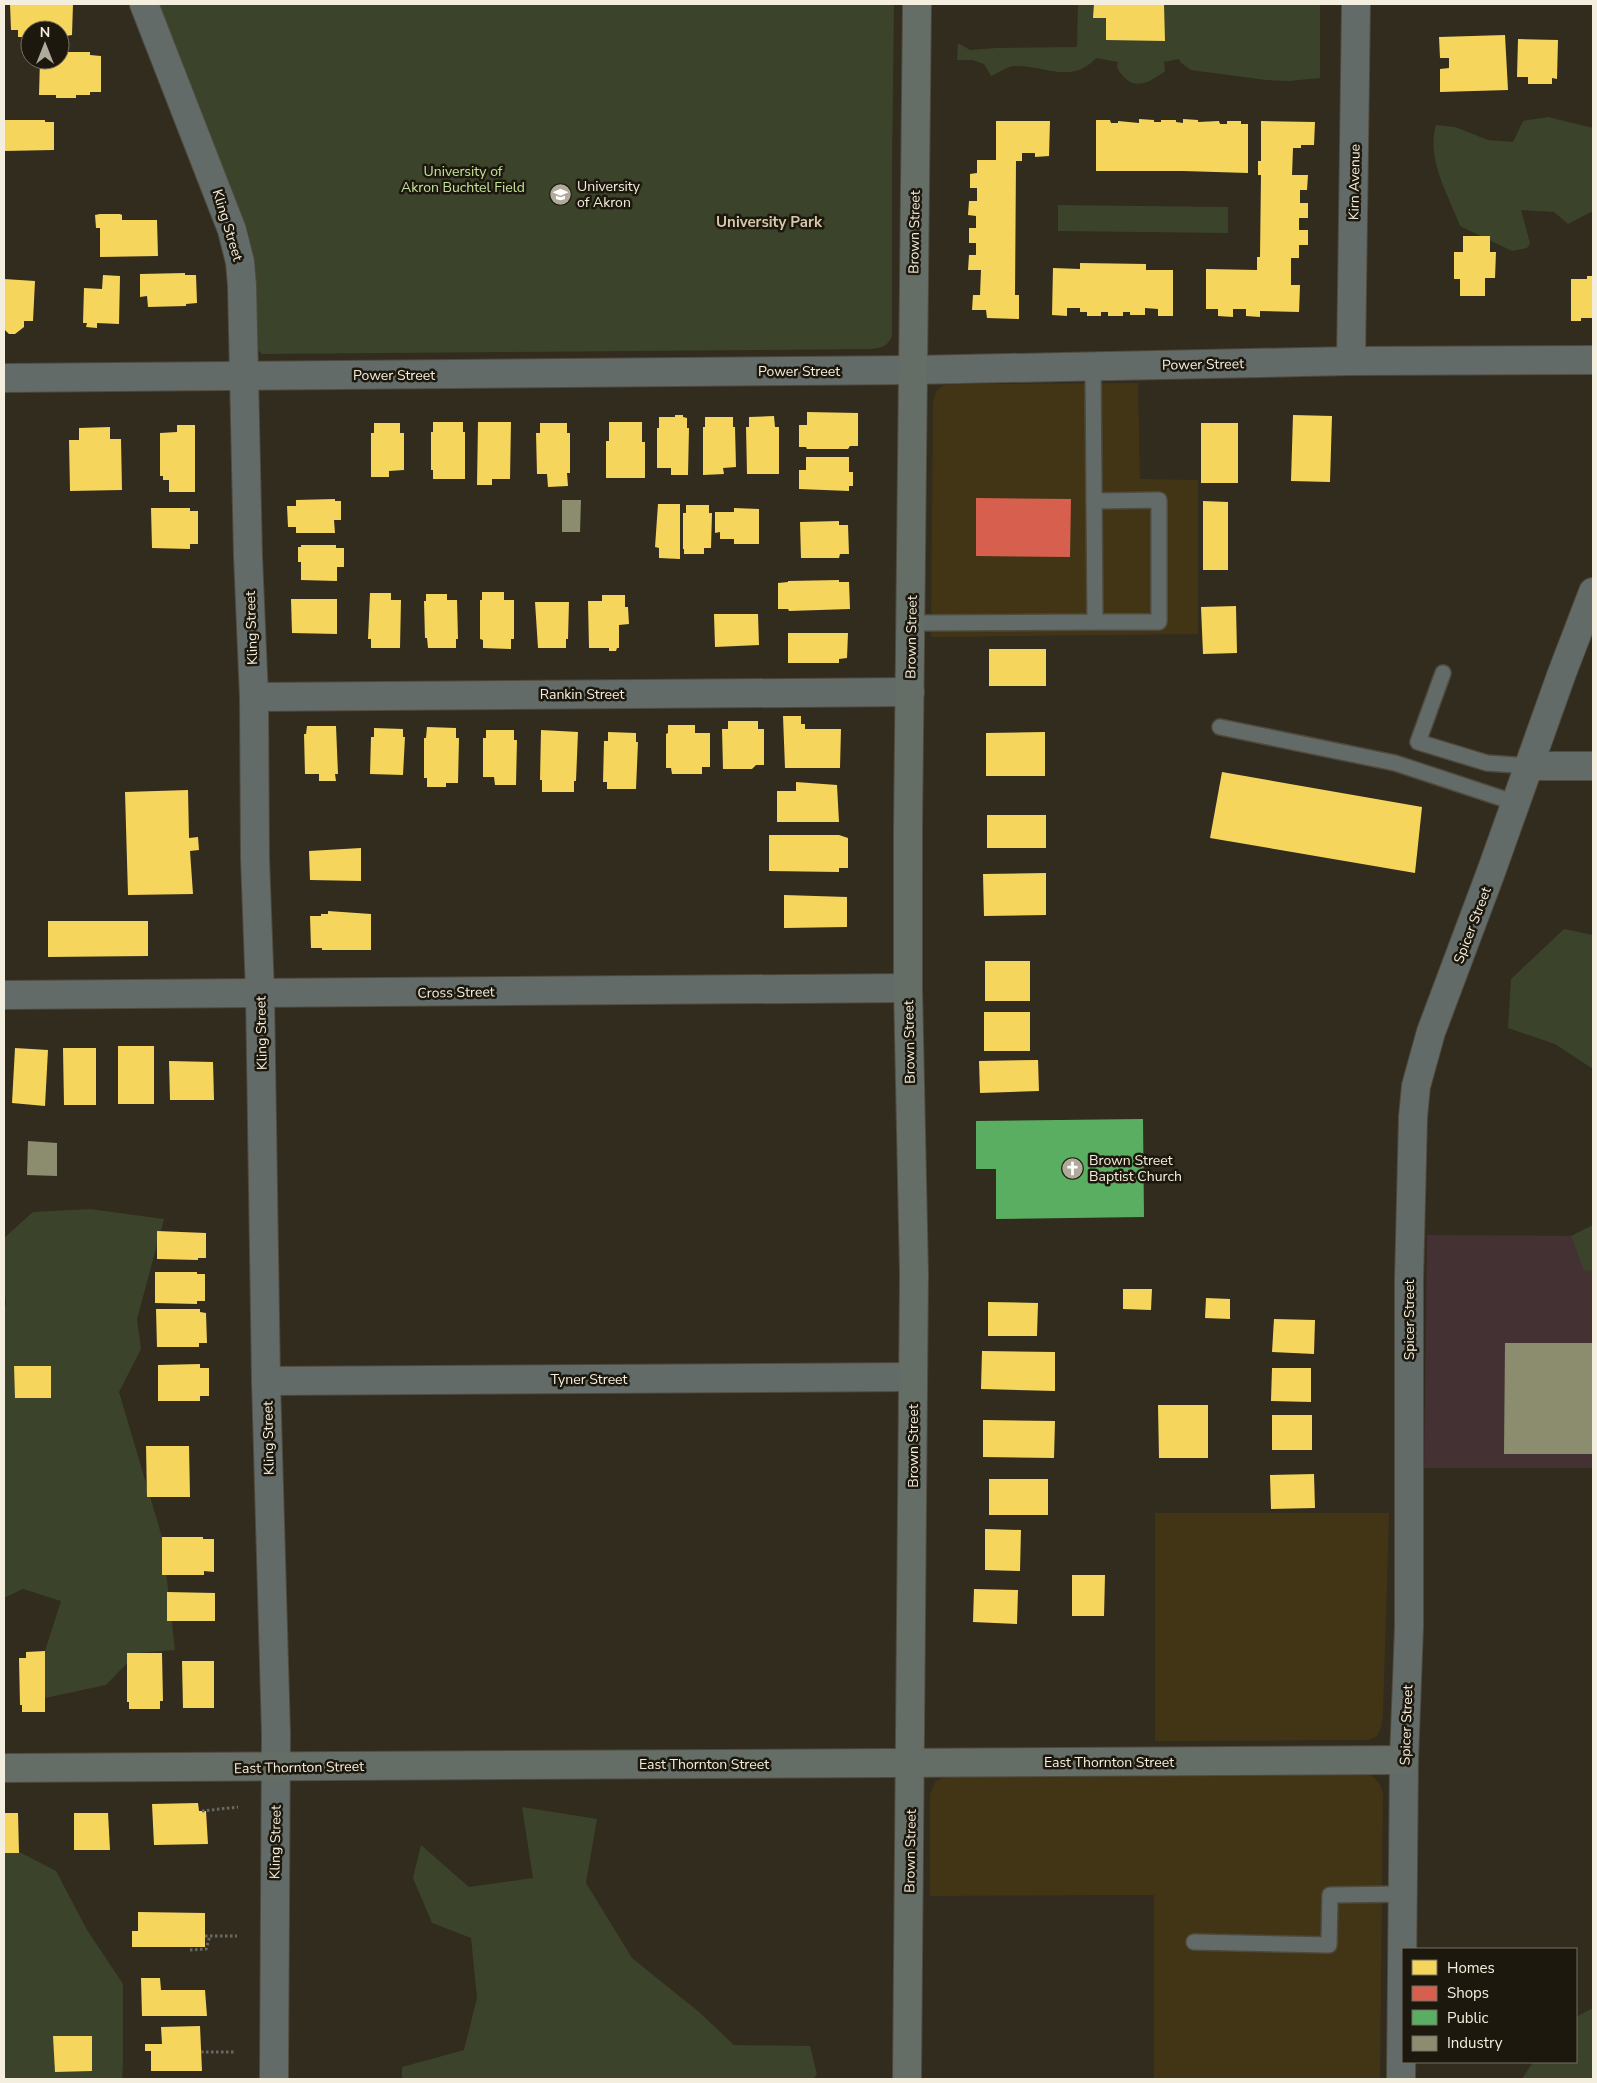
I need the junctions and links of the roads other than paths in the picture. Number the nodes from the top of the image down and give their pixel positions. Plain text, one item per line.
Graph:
1 (144, 4) edge
2 (917, 4) edge
3 (1356, 4) edge
4 (1593, 360) edge
5 (1351, 361) junction
6 (1093, 366) junction
7 (912, 370) junction
8 (244, 376) junction
9 (4, 378) edge
10 (1094, 501) junction
11 (1593, 592) edge
12 (1095, 622) junction
13 (911, 623) junction
14 (1443, 673) dead end
15 (910, 692) junction
16 (254, 697) junction
17 (1220, 727) dead end
18 (1529, 766) junction
19 (1593, 766) edge
20 (1516, 803) junction
21 (908, 988) junction
22 (260, 993) junction
23 (4, 996) edge
24 (912, 1377) junction
25 (266, 1381) junction
26 (1404, 1760) junction
27 (911, 1763) junction
28 (276, 1767) junction
29 (4, 1768) edge
30 (1403, 1894) junction
31 (1194, 1942) dead end
32 (1402, 1948) edge
33 (1402, 1986) edge
34 (274, 2079) edge
35 (907, 2079) edge
36 (1401, 2079) edge

1 - 8 street, Kling Street
2 - 7 main road, Brown Street
3 - 5 street, Kirn Avenue
4 - 5 street, Power Street
5 - 6 street, Power Street
6 - 7 street, Power Street
6 - 10 lane
7 - 8 street, Power Street
7 - 13 main road, Brown Street
8 - 9 street, Power Street
8 - 16 street, Kling Street
10 - 12 lane
10 - 12 lane
11 - 18 street, Spicer Street
12 - 13 lane
13 - 15 main road, Brown Street
14 - 18 lane
15 - 16 street, Rankin Street
15 - 21 main road, Brown Street
16 - 22 street, Kling Street
17 - 20 lane
18 - 19 street
18 - 20 street, Spicer Street
20 - 26 street, Spicer Street
21 - 22 street, Cross Street
21 - 24 main road, Brown Street
22 - 23 street, Cross Street
22 - 25 street, Kling Street
24 - 25 street, Tyner Street
24 - 27 main road, Brown Street
25 - 28 street, Kling Street
26 - 27 main road, East Thornton Street
26 - 30 street, Spicer Street
27 - 28 main road, East Thornton Street
27 - 35 main road, Brown Street
28 - 29 main road, East Thornton Street
28 - 34 street, Kling Street
30 - 31 lane
30 - 32 street, Spicer Street
33 - 36 street, Spicer Street

